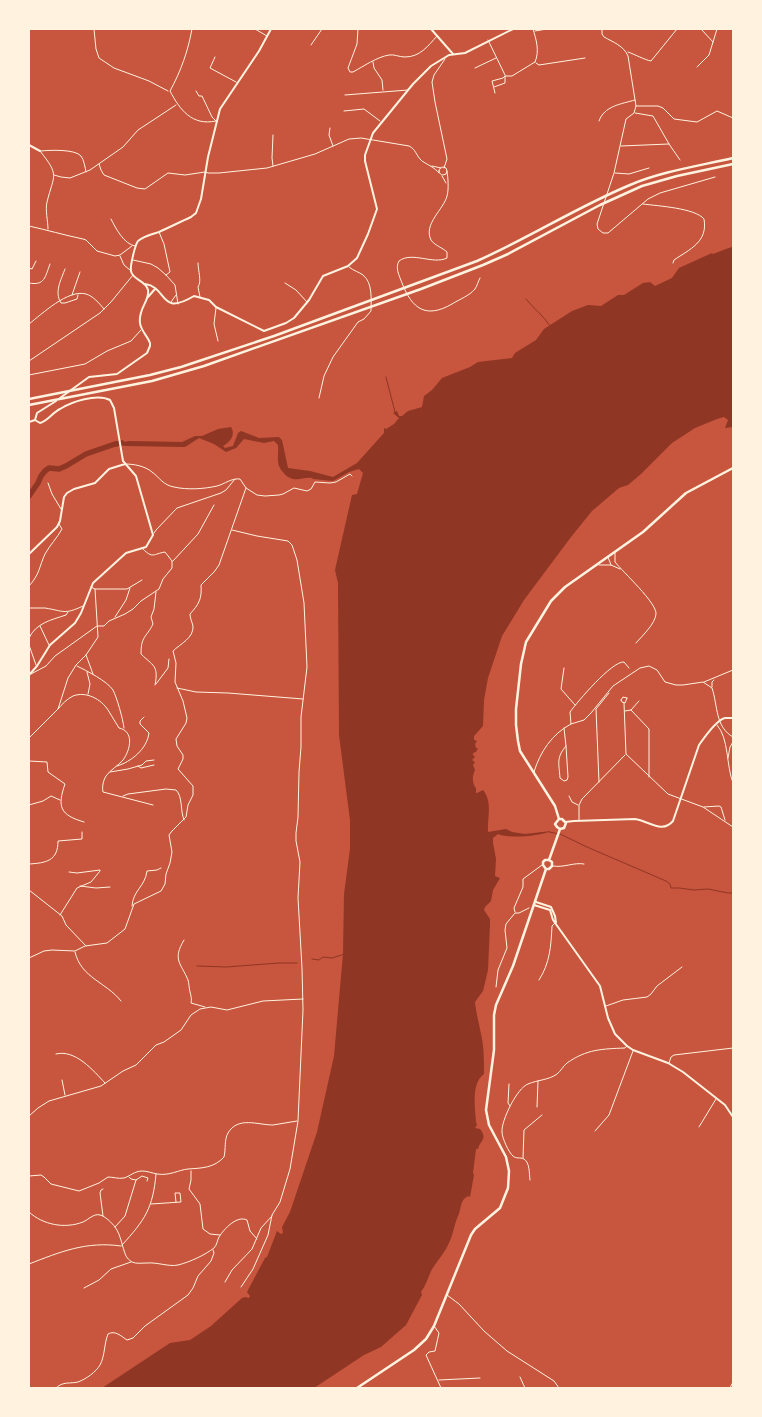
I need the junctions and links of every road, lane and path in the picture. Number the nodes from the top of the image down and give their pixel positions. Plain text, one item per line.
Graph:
1 (94, 29) edge
2 (192, 29) edge
3 (255, 29) edge
4 (272, 29) edge
5 (322, 29) edge
6 (358, 29) edge
7 (432, 29) edge
8 (513, 29) edge
9 (547, 29) edge
10 (602, 29) edge
11 (677, 29) edge
12 (701, 29) edge
13 (717, 29) edge
14 (534, 30) edge
15 (268, 36) junction
16 (438, 36) junction
17 (488, 40) junction
18 (713, 43) junction
19 (311, 45) dead end
20 (626, 51) junction
21 (453, 54) junction
22 (215, 57) dead end
23 (445, 58) junction
24 (496, 58) junction
25 (585, 58) dead end
26 (373, 61) junction
27 (535, 62) junction
28 (697, 67) dead end
29 (475, 68) dead end
30 (505, 76) junction
31 (237, 83) junction
32 (493, 87) junction
33 (408, 90) junction
34 (170, 91) junction
35 (196, 91) dead end
36 (383, 91) junction
37 (495, 93) dead end
38 (346, 94) dead end
39 (635, 100) junction
40 (177, 105) junction
41 (636, 106) junction
42 (344, 110) dead end
43 (634, 113) junction
44 (733, 118) edge
45 (216, 121) junction
46 (599, 121) dead end
47 (381, 122) junction
48 (330, 128) dead end
49 (273, 136) dead end
50 (370, 140) junction
51 (669, 144) junction
52 (29, 145) edge
53 (333, 146) junction
54 (620, 146) junction
55 (40, 151) junction
56 (733, 158) edge
57 (680, 160) dead end
58 (99, 164) junction
59 (733, 164) edge
60 (432, 166) junction
61 (273, 167) junction
62 (442, 168) junction
63 (649, 168) dead end
64 (447, 171) junction
65 (86, 172) junction
66 (205, 172) junction
67 (439, 173) junction
68 (614, 173) junction
69 (54, 175) junction
70 (441, 175) junction
71 (715, 177) dead end
72 (447, 186) junction
73 (642, 204) junction
74 (111, 219) dead end
75 (29, 226) edge
76 (48, 230) junction
77 (159, 232) junction
78 (134, 246) junction
79 (119, 256) junction
80 (132, 260) junction
81 (36, 261) dead end
82 (198, 263) dead end
83 (673, 263) dead end
84 (50, 264) dead end
85 (348, 266) junction
86 (29, 268) edge
87 (65, 269) dead end
88 (130, 270) junction
89 (80, 272) dead end
90 (132, 275) junction
91 (166, 275) junction
92 (480, 278) dead end
93 (29, 283) edge
94 (285, 283) dead end
95 (145, 284) junction
96 (155, 289) junction
97 (78, 294) junction
98 (177, 295) junction
99 (71, 296) junction
100 (148, 297) junction
101 (200, 297) junction
102 (59, 300) junction
103 (170, 302) junction
104 (307, 303) junction
105 (178, 304) junction
106 (216, 307) junction
107 (104, 309) junction
108 (29, 324) edge
109 (141, 330) junction
110 (218, 342) dead end
111 (29, 361) edge
112 (29, 375) edge
113 (319, 398) dead end
114 (29, 399) edge
115 (29, 405) edge
116 (35, 420) junction
117 (29, 422) edge
118 (125, 464) junction
119 (733, 468) edge
120 (352, 476) dead end
121 (236, 479) junction
122 (48, 483) dead end
123 (246, 488) junction
124 (214, 505) dead end
125 (62, 509) junction
126 (59, 523) junction
127 (232, 530) junction
128 (153, 535) junction
129 (143, 549) junction
130 (616, 550) junction
131 (29, 554) edge
132 (608, 556) junction
133 (172, 561) junction
134 (615, 562) junction
135 (596, 565) junction
136 (611, 565) junction
137 (620, 569) junction
138 (142, 580) dead end
139 (29, 586) edge
140 (91, 587) junction
141 (130, 587) junction
142 (94, 589) junction
143 (156, 592) junction
144 (84, 605) junction
145 (29, 608) edge
146 (69, 612) junction
147 (114, 618) junction
148 (39, 626) junction
149 (97, 626) junction
150 (29, 638) edge
151 (636, 643) dead end
152 (29, 645) edge
153 (50, 645) junction
154 (86, 655) junction
155 (169, 659) dead end
156 (76, 665) junction
157 (37, 666) junction
158 (564, 668) dead end
159 (629, 668) dead end
160 (733, 670) edge
161 (86, 671) junction
162 (29, 675) edge
163 (94, 675) junction
164 (715, 678) junction
165 (703, 682) junction
166 (177, 688) junction
167 (712, 688) junction
168 (609, 693) dead end
169 (88, 695) junction
170 (303, 699) junction
171 (639, 701) dead end
172 (624, 703) dead end
173 (575, 705) junction
174 (58, 709) junction
175 (631, 710) junction
176 (625, 711) junction
177 (144, 717) dead end
178 (733, 718) edge
179 (720, 721) junction
180 (571, 724) junction
181 (716, 724) junction
182 (564, 727) junction
183 (124, 729) junction
184 (127, 734) dead end
185 (733, 737) edge
186 (29, 738) edge
187 (733, 742) edge
188 (566, 746) junction
189 (626, 754) junction
190 (154, 760) dead end
191 (29, 761) edge
192 (728, 762) junction
193 (138, 766) junction
194 (154, 766) dead end
195 (116, 767) junction
196 (109, 772) junction
197 (534, 773) junction
198 (649, 778) junction
199 (599, 782) junction
200 (733, 783) edge
201 (569, 796) dead end
202 (122, 797) junction
203 (681, 799) junction
204 (60, 800) junction
205 (153, 804) dead end
206 (29, 805) edge
207 (579, 805) junction
208 (703, 807) junction
209 (559, 819) junction
210 (184, 820) junction
211 (579, 820) junction
212 (725, 821) junction
213 (84, 822) dead end
214 (565, 822) junction
215 (733, 826) edge
216 (82, 832) dead end
217 (559, 832) junction
218 (550, 860) junction
219 (29, 864) edge
220 (543, 864) junction
221 (584, 864) dead end
222 (553, 865) junction
223 (161, 868) dead end
224 (546, 869) junction
225 (69, 872) dead end
226 (29, 878) edge
227 (29, 882) edge
228 (79, 886) junction
229 (110, 887) dead end
230 (29, 890) edge
231 (534, 903) junction
232 (132, 907) junction
233 (529, 908) dead end
234 (515, 913) junction
235 (60, 915) junction
236 (556, 922) junction
237 (184, 940) dead end
238 (87, 946) junction
239 (74, 951) junction
240 (29, 958) edge
241 (682, 967) dead end
242 (539, 980) dead end
243 (496, 987) dead end
244 (303, 999) junction
245 (121, 1001) dead end
246 (605, 1006) junction
247 (208, 1008) junction
248 (627, 1046) junction
249 (733, 1048) edge
250 (633, 1050) junction
251 (56, 1054) dead end
252 (668, 1063) junction
253 (62, 1080) dead end
254 (538, 1081) junction
255 (105, 1083) junction
256 (510, 1084) dead end
257 (66, 1096) junction
258 (717, 1098) junction
259 (537, 1106) dead end
260 (511, 1107) junction
261 (542, 1115) dead end
262 (29, 1116) edge
263 (733, 1117) edge
264 (298, 1121) junction
265 (699, 1127) dead end
266 (595, 1131) dead end
267 (505, 1142) junction
268 (500, 1144) junction
269 (508, 1148) junction
270 (503, 1150) junction
271 (523, 1158) junction
272 (191, 1170) junction
273 (156, 1173) junction
274 (29, 1176) edge
275 (128, 1176) junction
276 (136, 1180) junction
277 (530, 1180) dead end
278 (147, 1181) dead end
279 (103, 1188) dead end
280 (176, 1202) dead end
281 (151, 1205) junction
282 (29, 1212) edge
283 (272, 1215) junction
284 (103, 1217) junction
285 (115, 1227) junction
286 (220, 1235) junction
287 (257, 1239) junction
288 (122, 1246) junction
289 (213, 1249) junction
290 (132, 1262) junction
291 (29, 1264) edge
292 (225, 1282) dead end
293 (241, 1287) dead end
294 (84, 1288) dead end
295 (446, 1294) junction
296 (434, 1326) junction
297 (520, 1377) dead end
298 (480, 1378) dead end
299 (438, 1380) junction
300 (733, 1382) edge
301 (56, 1388) edge
302 (357, 1388) edge
303 (442, 1388) edge
304 (525, 1388) edge
305 (559, 1388) edge
306 (730, 1388) edge

1 - 34 street
2 - 34 street
3 - 15 street
4 - 15 street
5 - 19 street
6 - 26 street
7 - 16 street
8 - 17 street
9 - 14 street
10 - 20 street
11 - 20 street
12 - 18 street
13 - 18 street
14 - 27 street
15 - 31 street
16 - 21 street
16 - 26 street
17 - 21 street
17 - 24 street
18 - 28 street
20 - 39 street
21 - 23 street
22 - 31 street
23 - 33 street
23 - 62 street
24 - 29 street
24 - 30 street
25 - 27 street
26 - 36 street
27 - 30 street
30 - 32 street
30 - 32 street
31 - 45 street
32 - 37 street
33 - 36 street
33 - 47 street
34 - 40 street
35 - 45 street
36 - 38 street
39 - 41 street
39 - 46 street
40 - 45 street
40 - 58 street
41 - 43 street
41 - 44 street
42 - 47 street
43 - 51 street
43 - 54 street
45 - 66 street
47 - 50 street
48 - 53 street
49 - 61 street
50 - 53 street
50 - 60 street
50 - 85 street
51 - 54 street
51 - 57 street
52 - 55 street
53 - 61 street
54 - 68 street
55 - 65 street
55 - 69 street
56 - 114 main road
58 - 65 street
58 - 66 street
59 - 115 main road
60 - 62 street
60 - 67 street
61 - 66 street
62 - 64 street
62 - 67 street
63 - 68 street
64 - 70 street
64 - 72 street
65 - 69 street
66 - 77 street
67 - 70 street
68 - 73 street
69 - 76 street
70 - 72 street
71 - 73 street
72 - 92 street
73 - 83 street
74 - 78 street
75 - 76 street
76 - 79 street
77 - 78 street
77 - 91 street
78 - 79 street
78 - 80 street
79 - 88 street
80 - 88 street
80 - 91 street
81 - 86 street
82 - 101 street
84 - 93 street
85 - 104 street
85 - 113 street
87 - 102 street
88 - 90 street
89 - 99 street
90 - 95 street
90 - 107 street
91 - 98 street
94 - 104 street
95 - 96 street
95 - 100 street
96 - 100 street
96 - 103 street
97 - 99 street
97 - 102 street
97 - 107 street
98 - 103 street
98 - 105 street
99 - 102 street
100 - 109 street
101 - 105 street
101 - 106 street
102 - 108 street
103 - 105 street
104 - 106 street
106 - 110 street
107 - 111 street
109 - 112 street
109 - 116 street
116 - 117 street
116 - 118 street
118 - 121 street
118 - 125 street
118 - 128 street
119 - 130 main road
120 - 123 street
121 - 123 street
121 - 128 street
122 - 125 street
123 - 127 street
124 - 133 street
125 - 126 street
126 - 131 street
126 - 139 street
127 - 166 street
127 - 170 street
128 - 129 street
129 - 133 street
129 - 140 street
130 - 132 main road
130 - 134 street
132 - 134 street
132 - 135 main road
132 - 136 street
133 - 143 street
134 - 137 street
135 - 136 street
135 - 197 main road
136 - 137 street
137 - 151 street
138 - 141 street
140 - 142 street
140 - 144 street
141 - 142 street
141 - 147 street
142 - 149 street
143 - 147 street
143 - 155 street
144 - 146 street
144 - 153 street
145 - 146 street
146 - 148 street
147 - 149 street
148 - 150 street
148 - 153 street
149 - 154 street
149 - 162 street
152 - 157 street
153 - 157 street
154 - 156 street
154 - 163 street
156 - 161 street
156 - 174 street
157 - 162 street
158 - 173 street
159 - 173 street
160 - 164 street
161 - 163 street
161 - 169 street
163 - 183 street
164 - 165 street
164 - 167 street
165 - 167 street
165 - 180 street
166 - 170 street
166 - 210 street
167 - 179 street
168 - 199 street
169 - 174 street
169 - 183 street
170 - 244 street
171 - 175 street
172 - 176 street
173 - 180 street
174 - 186 street
175 - 176 street
175 - 198 street
176 - 189 street
177 - 195 street
178 - 179 street
179 - 181 street
179 - 185 street
180 - 182 street
181 - 192 street
181 - 203 street
182 - 188 street
182 - 197 street
183 - 184 street
183 - 195 street
187 - 192 street
188 - 188 street
189 - 198 street
189 - 199 street
190 - 193 street
191 - 204 street
192 - 200 street
193 - 194 street
193 - 196 street
195 - 196 street
196 - 202 street
197 - 209 main road
198 - 203 street
199 - 207 street
201 - 207 street
202 - 205 street
202 - 210 street
203 - 208 street
203 - 211 street
204 - 206 street
204 - 213 street
207 - 211 street
208 - 212 street
208 - 212 street
209 - 214 main road
209 - 217 main road
210 - 232 street
211 - 214 street
212 - 215 street
214 - 217 main road
216 - 219 street
217 - 218 main road
218 - 220 main road
218 - 222 main road
220 - 224 main road
220 - 234 street
221 - 222 street
222 - 224 main road
223 - 232 street
224 - 231 main road
225 - 228 street
226 - 227 street
228 - 229 street
228 - 235 street
230 - 235 street
231 - 236 street
231 - 268 main road
232 - 238 street
233 - 234 street
234 - 243 street
235 - 238 street
236 - 242 street
236 - 246 street
237 - 247 street
238 - 239 street
239 - 240 street
239 - 245 street
241 - 246 street
244 - 247 street
244 - 264 street
246 - 248 street
247 - 255 street
248 - 250 street
248 - 254 street
249 - 252 street
250 - 252 street
250 - 266 street
251 - 255 street
252 - 258 street
253 - 257 street
254 - 259 street
254 - 260 street
255 - 257 street
256 - 260 street
257 - 262 street
258 - 263 street
258 - 265 street
260 - 267 street
261 - 271 street
264 - 272 street
264 - 283 street
267 - 268 street
267 - 269 street
268 - 270 main road
269 - 270 street
269 - 271 street
270 - 295 main road
271 - 277 street
272 - 273 street
272 - 286 street
273 - 275 street
273 - 281 street
274 - 275 street
275 - 276 street
276 - 278 street
276 - 285 street
279 - 284 street
280 - 281 street
281 - 288 street
282 - 284 street
283 - 287 street
283 - 293 street
284 - 285 street
285 - 288 street
286 - 287 street
286 - 289 street
287 - 292 street
288 - 290 street
288 - 291 street
289 - 290 street
289 - 301 street
290 - 294 street
295 - 296 main road
295 - 305 street
296 - 299 street
296 - 302 main road
297 - 304 street
298 - 299 street
299 - 303 street
300 - 306 street

